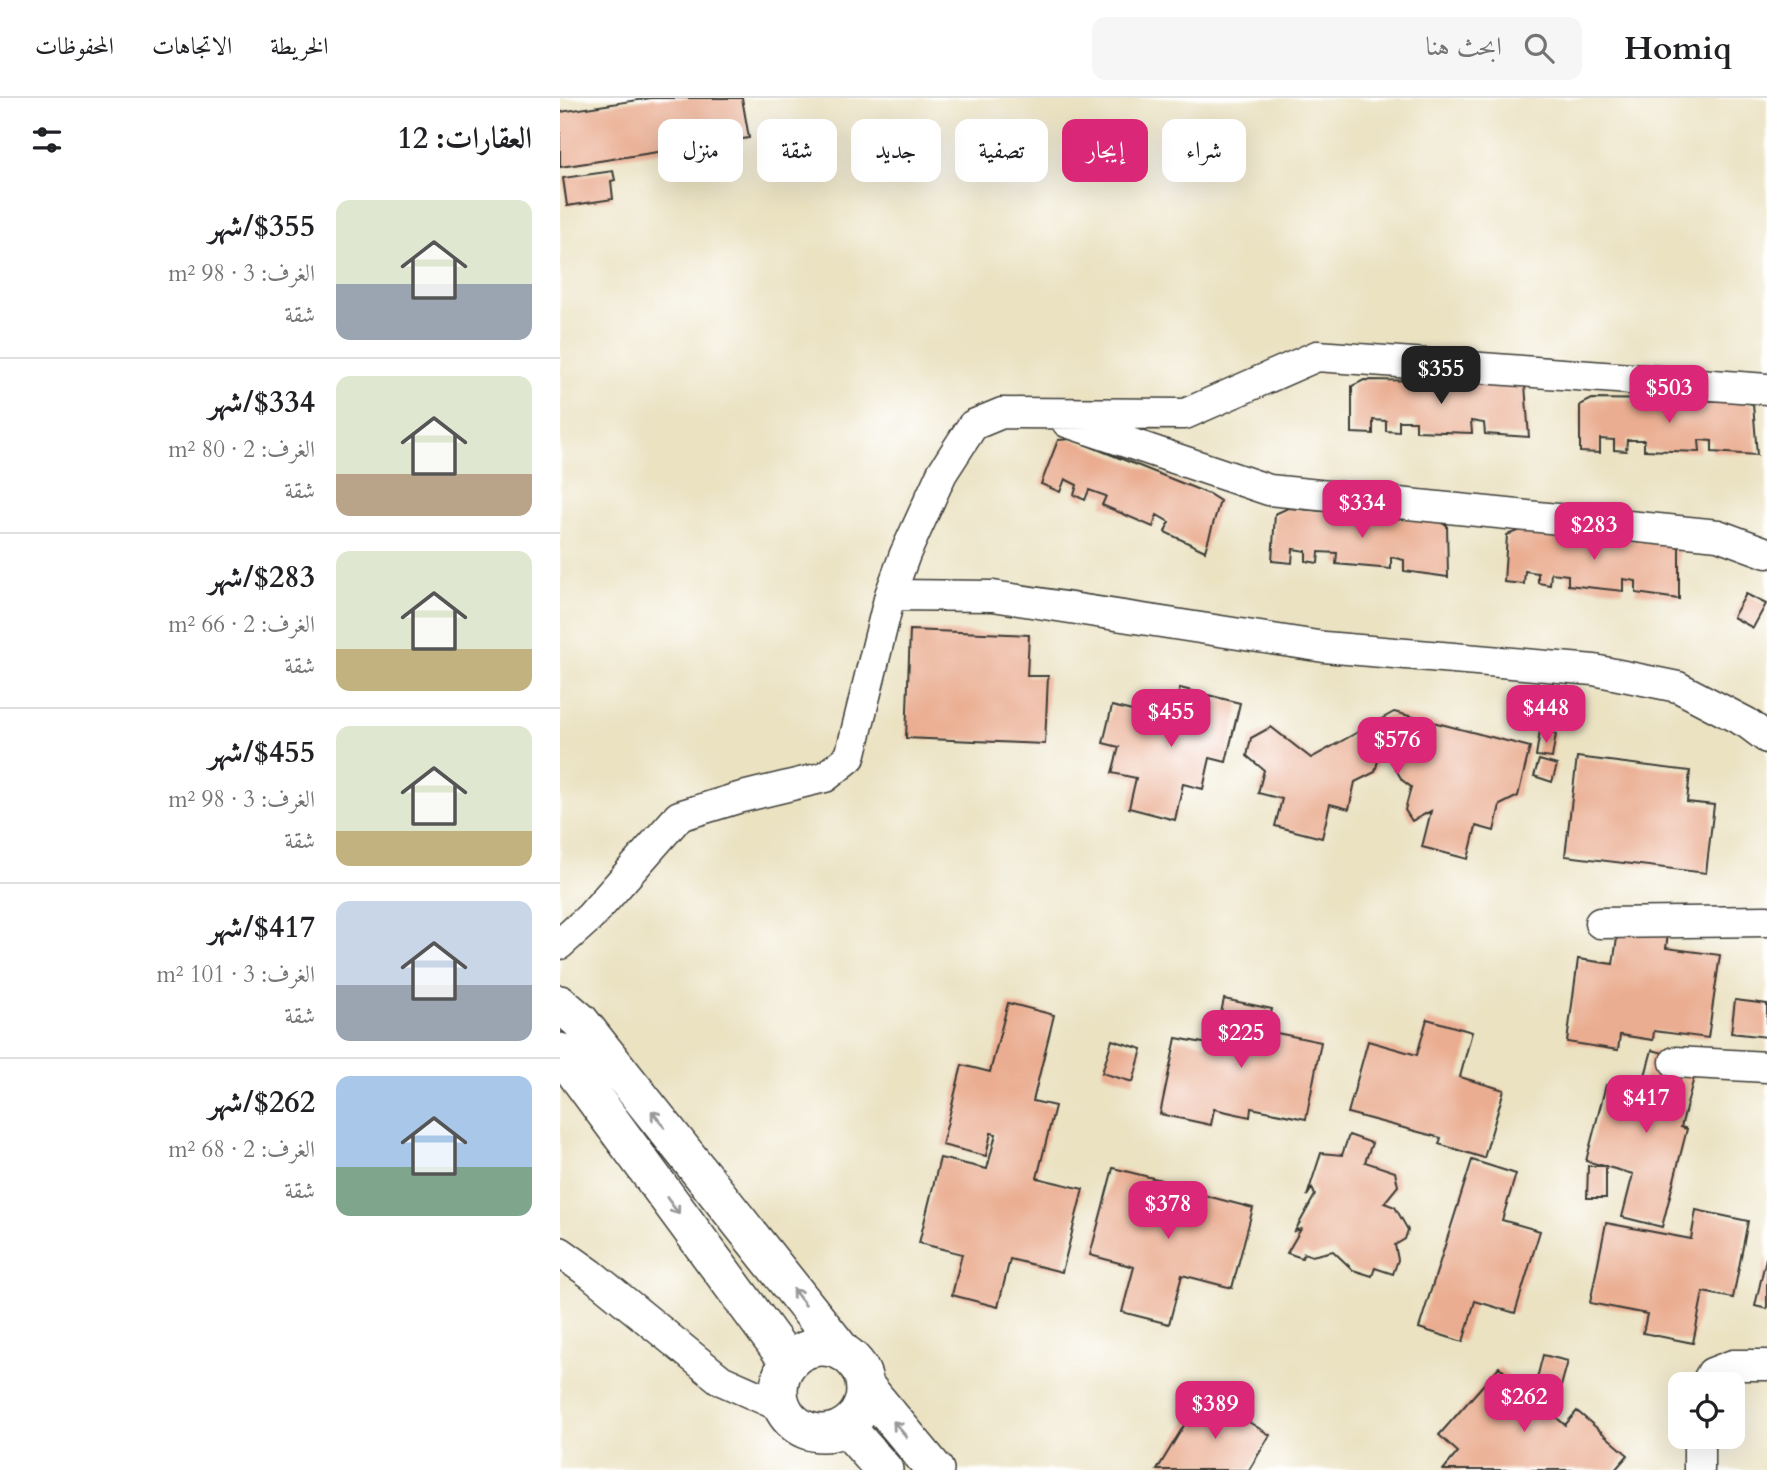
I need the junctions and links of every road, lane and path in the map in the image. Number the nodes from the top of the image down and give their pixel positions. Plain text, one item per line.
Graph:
1 (1767, 389) edge
2 (1036, 412) junction
3 (1767, 554) edge
4 (890, 595) junction
5 (1767, 738) edge
6 (1767, 921) edge
7 (1600, 923) dead end
8 (560, 944) edge
9 (560, 1004) edge
10 (560, 1052) edge
11 (1675, 1062) dead end
12 (1767, 1067) edge
13 (560, 1252) edge
14 (842, 1351) junction
15 (788, 1361) junction
16 (1767, 1365) edge
17 (1715, 1372) edge
18 (866, 1387) junction
19 (782, 1407) junction
20 (846, 1427) junction
21 (1699, 1449) edge
22 (884, 1470) edge
23 (935, 1470) edge
24 (1699, 1470) edge

1 - 2 street
2 - 3 street
2 - 4 street
4 - 5 street
4 - 8 street
6 - 7 street
14 -> 9 street
10 -> 15 street
11 - 12 street
13 - 19 street
14 - 15 street
14 - 18 street
15 - 19 street
16 - 17 street
18 - 20 street
23 -> 18 street
19 - 20 street
20 - 22 street
21 - 24 street

